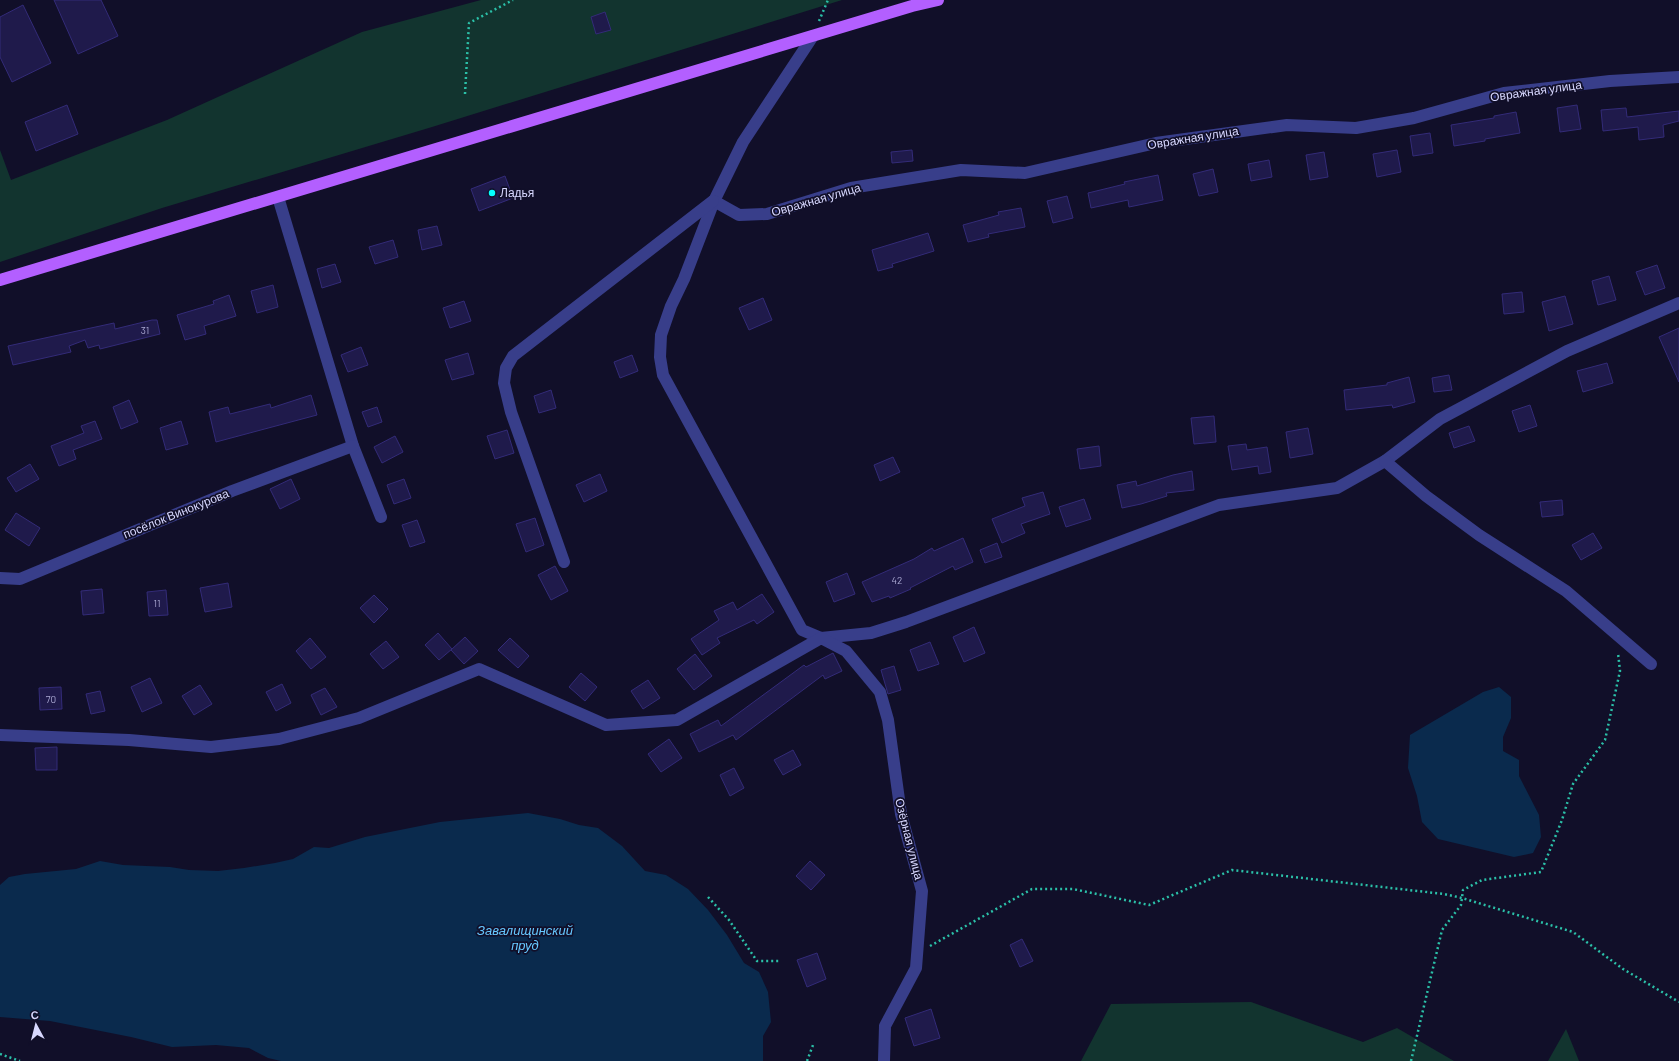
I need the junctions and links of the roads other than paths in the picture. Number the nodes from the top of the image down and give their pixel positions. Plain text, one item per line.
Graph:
1 (938, 0) edge
2 (813, 36) junction
3 (1679, 77) edge
4 (278, 197) junction
5 (714, 201) junction
6 (0, 280) edge
7 (1679, 303) edge
8 (353, 446) junction
9 (1385, 461) junction
10 (381, 517) dead end
11 (564, 562) dead end
12 (0, 578) edge
13 (821, 638) junction
14 (1651, 664) dead end
15 (0, 734) edge
16 (884, 1061) edge

1 - 2 main road
2 - 4 main road
2 - 5 street, Озёрная улица
3 - 5 street, Овражная улица
4 - 6 main road
4 - 8 street
5 - 11 street
5 - 13 street, Озёрная улица
7 - 9 street
8 - 10 street
8 - 12 street, посёлок Винокурова
9 - 13 street
9 - 14 street
13 - 15 street
13 - 16 street, Озёрная улица

